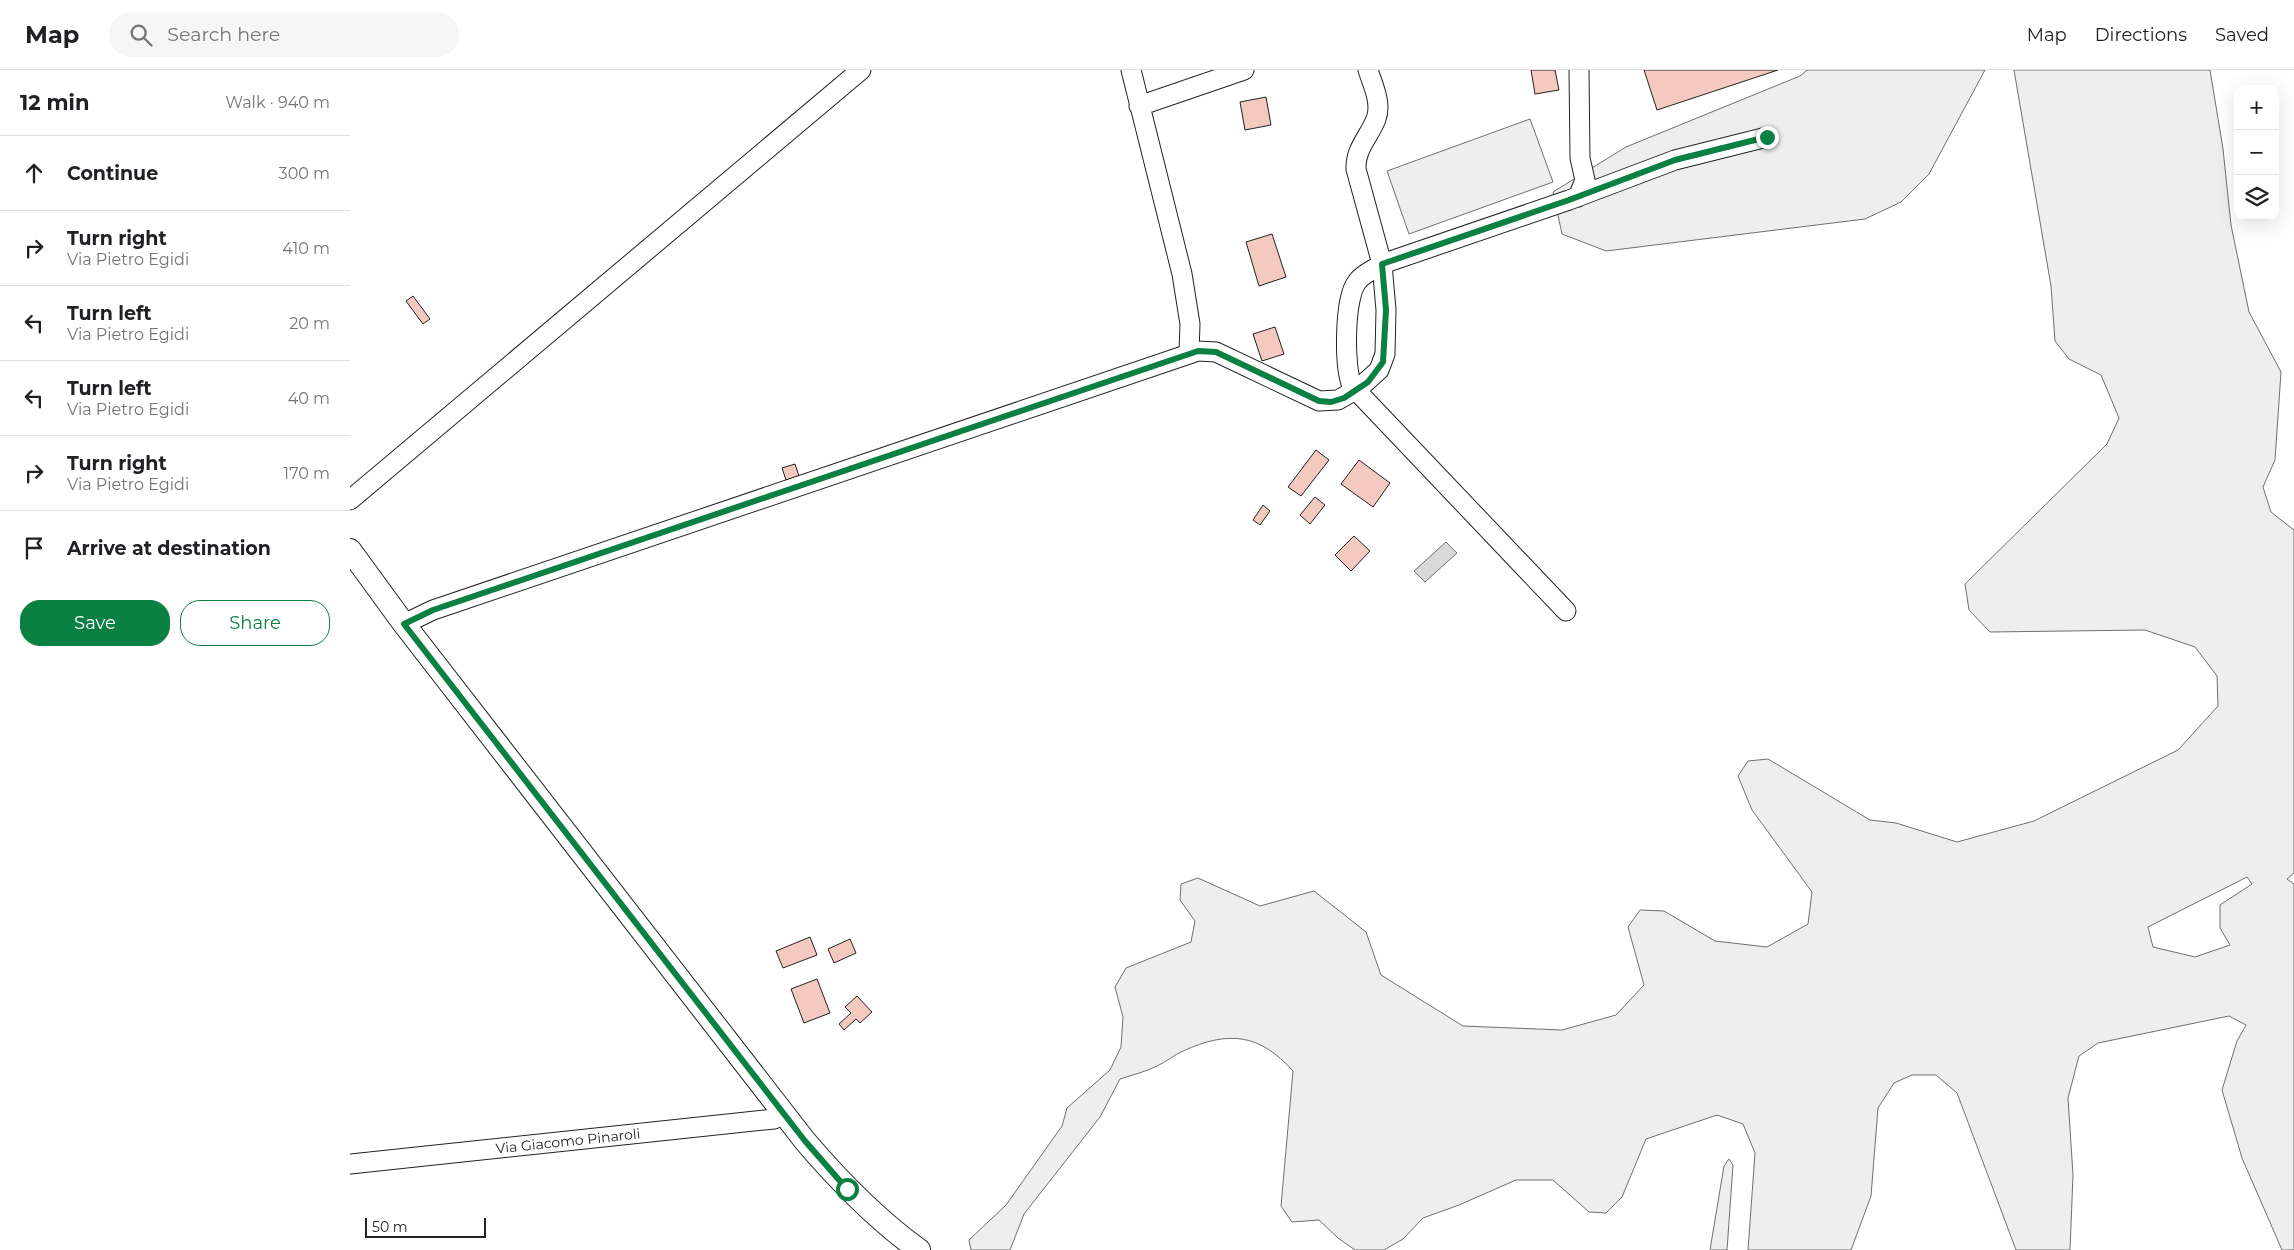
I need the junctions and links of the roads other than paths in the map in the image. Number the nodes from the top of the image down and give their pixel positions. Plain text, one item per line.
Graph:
1 (861, 70) edge
2 (1131, 70) edge
3 (1244, 70) edge
4 (1368, 70) edge
5 (1579, 70) edge
6 (1140, 106) junction
7 (1767, 137) dead end
8 (1578, 197) junction
9 (1382, 264) junction
10 (1189, 354) junction
11 (1356, 390) junction
12 (350, 500) edge
13 (350, 550) edge
14 (1566, 611) dead end
15 (404, 624) junction
16 (783, 1112) junction
17 (350, 1164) edge
18 (919, 1250) edge

1 - 12 street
2 - 6 street
3 - 6 street
4 - 9 street
5 - 8 street
6 - 10 street
7 - 8 street
8 - 9 street
9 - 11 street
9 - 11 street
10 - 11 street
10 - 15 street
11 - 14 street
13 - 15 main road
15 - 16 main road
16 - 17 street, Via Giacomo Pinaroli
16 - 18 main road

